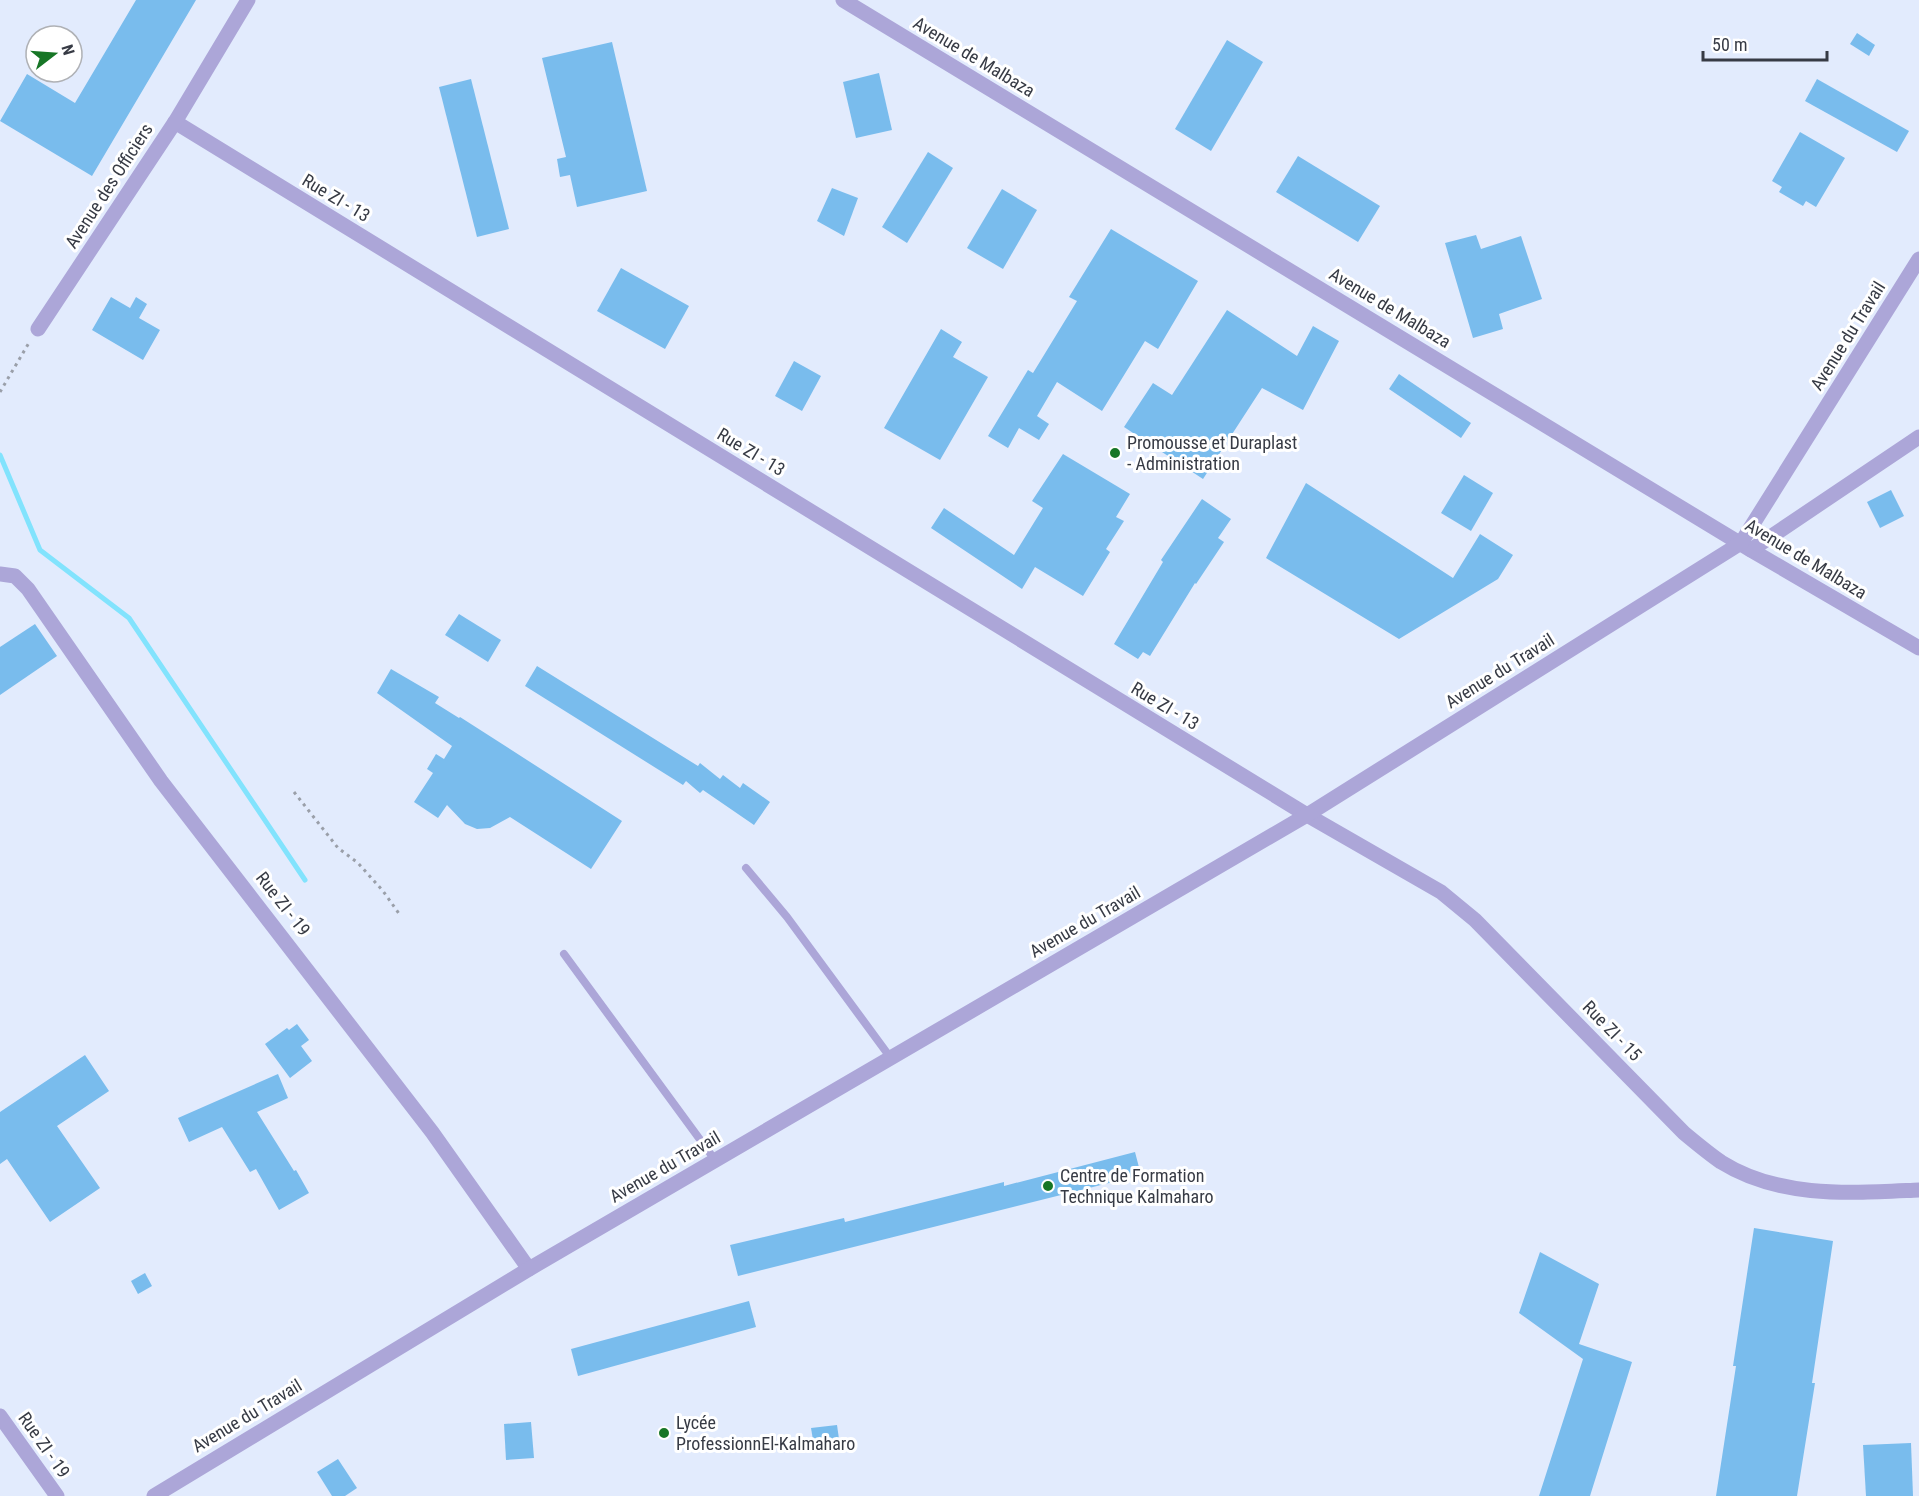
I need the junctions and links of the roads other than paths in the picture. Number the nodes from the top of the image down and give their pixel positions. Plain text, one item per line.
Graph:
1 (248, 0) edge
2 (843, 0) edge
3 (174, 122) junction
4 (1919, 259) edge
5 (38, 330) road end
6 (1919, 437) edge
7 (1746, 547) junction
8 (0, 574) edge
9 (1919, 648) edge
10 (1307, 815) junction
11 (746, 868) dead end
12 (564, 954) dead end
13 (890, 1057) junction
14 (715, 1160) junction
15 (1919, 1190) edge
16 (529, 1269) junction
17 (0, 1416) edge
18 (57, 1496) edge
19 (154, 1496) edge

1 - 3 street, Avenue des Officiers
2 - 7 street, Avenue de Malbaza
3 - 5 street, Avenue des Officiers
3 - 10 street, Rue ZI - 13
4 - 7 street, Avenue du Travail
6 - 7 street
7 - 9 street, Avenue de Malbaza
7 - 10 street, Avenue du Travail
8 - 16 street, Rue ZI - 19
10 - 13 street, Avenue du Travail
10 - 15 street, Rue ZI - 15
11 - 13 lane
12 - 14 lane
13 - 14 street, Avenue du Travail
14 - 16 street, Avenue du Travail
16 - 19 street, Avenue du Travail
17 - 18 street, Rue ZI - 19

